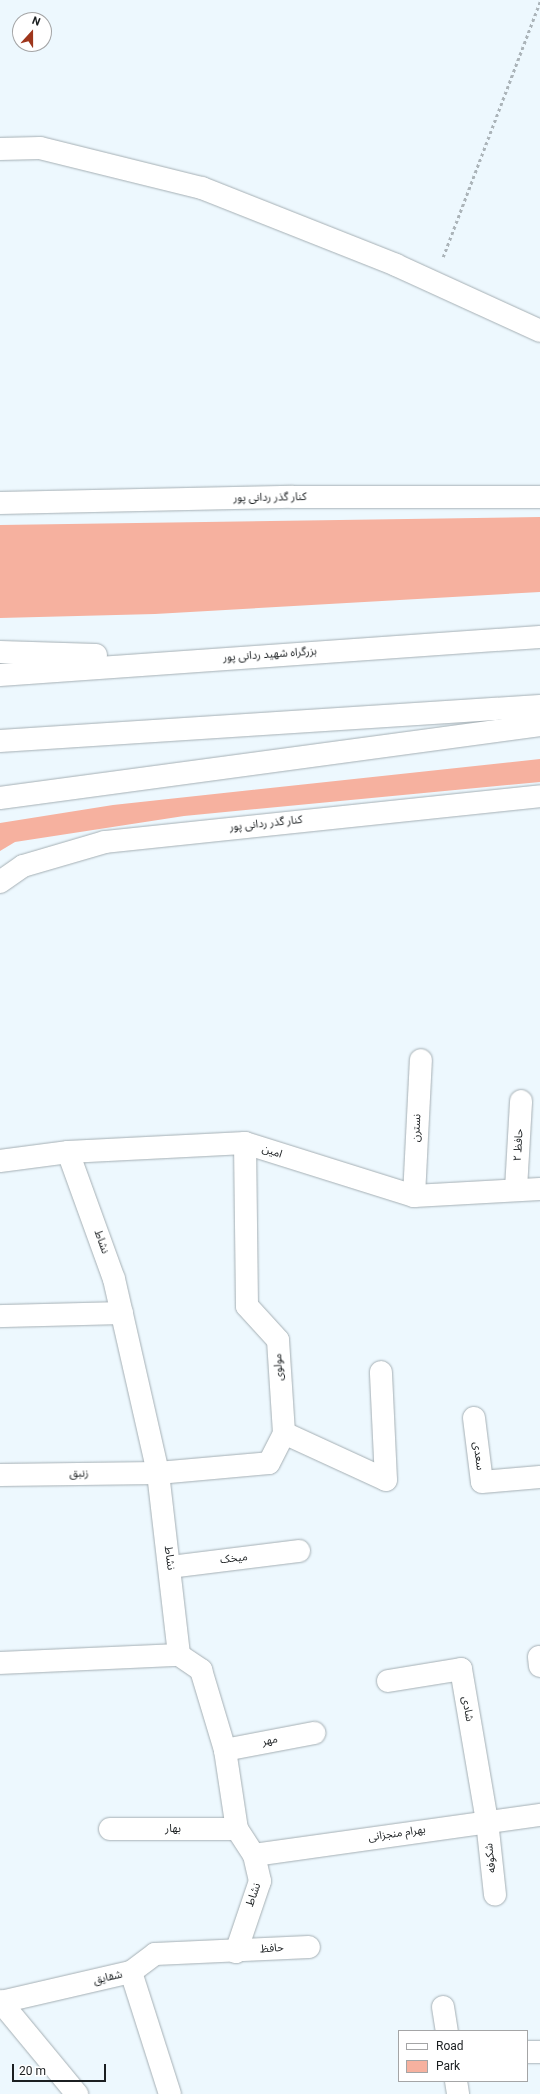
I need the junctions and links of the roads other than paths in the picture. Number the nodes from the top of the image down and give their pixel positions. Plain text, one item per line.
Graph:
1 (0, 149) edge
2 (540, 332) edge
3 (540, 497) edge
4 (0, 503) edge
5 (540, 637) edge
6 (0, 652) edge
7 (211, 658) junction
8 (0, 674) edge
9 (540, 706) edge
10 (540, 725) edge
11 (0, 741) edge
12 (540, 796) edge
13 (0, 798) edge
14 (0, 882) edge
15 (421, 1060) dead end
16 (522, 1101) dead end
17 (245, 1143) junction
18 (68, 1152) junction
19 (0, 1161) edge
20 (516, 1189) junction
21 (540, 1189) edge
22 (414, 1196) junction
23 (122, 1313) junction
24 (0, 1316) edge
25 (381, 1372) dead end
26 (474, 1418) dead end
27 (284, 1432) junction
28 (158, 1473) junction
29 (0, 1474) edge
30 (540, 1477) edge
31 (299, 1551) dead end
32 (170, 1567) junction
33 (179, 1655) junction
34 (0, 1663) edge
35 (388, 1681) dead end
36 (314, 1733) dead end
37 (225, 1750) junction
38 (540, 1815) edge
39 (487, 1821) junction
40 (237, 1829) junction
41 (110, 1830) dead end
42 (254, 1855) junction
43 (495, 1895) dead end
44 (309, 1947) dead end
45 (236, 1952) junction
46 (131, 1972) junction
47 (0, 2002) edge
48 (443, 2007) dead end
49 (447, 2030) edge
50 (528, 2052) edge
51 (540, 2052) edge
52 (456, 2082) edge
53 (77, 2094) edge
54 (170, 2094) edge
55 (458, 2094) edge

1 - 2 main road
3 - 4 main road, کنار گذر ردانی پور
5 - 7 main road, بزرگراه شهید ردانی پور
6 - 7 main road
7 - 8 main road, بزرگراه شهید ردانی پور
9 - 11 main road
10 - 13 main road
12 - 14 main road, کنار گذر ردانی پور
15 - 22 main road, نسترن
16 - 20 main road, حافظ ۲
17 - 18 main road, امین
17 - 22 main road, امین
17 - 27 main road, مولوی
18 - 19 main road, امین
18 - 23 main road, نشاط
20 - 21 main road, امین
20 - 22 main road, امین
23 - 24 main road
23 - 28 main road, نشاط
25 - 27 main road
26 - 30 main road, سعدی
27 - 28 main road, مولوی
28 - 29 main road, زنبق
28 - 32 main road, نشاط
31 - 32 main road, میخک
32 - 33 main road, نشاط
33 - 34 main road
33 - 37 main road, نشاط
35 - 39 main road, شادی
36 - 37 main road, مهر
37 - 40 main road, نشاط
38 - 39 main road, بهرام منجزانی
39 - 42 main road, بهرام منجزانی
39 - 43 main road, شکوفه
40 - 41 main road, بهار
40 - 42 main road, نشاط
42 - 45 main road, نشاط
44 - 45 main road, حافظ
45 - 46 main road, شقایق
46 - 47 main road, شقایق
46 - 54 main road
47 - 53 main road
48 - 49 main road
50 - 51 main road
52 - 55 main road

